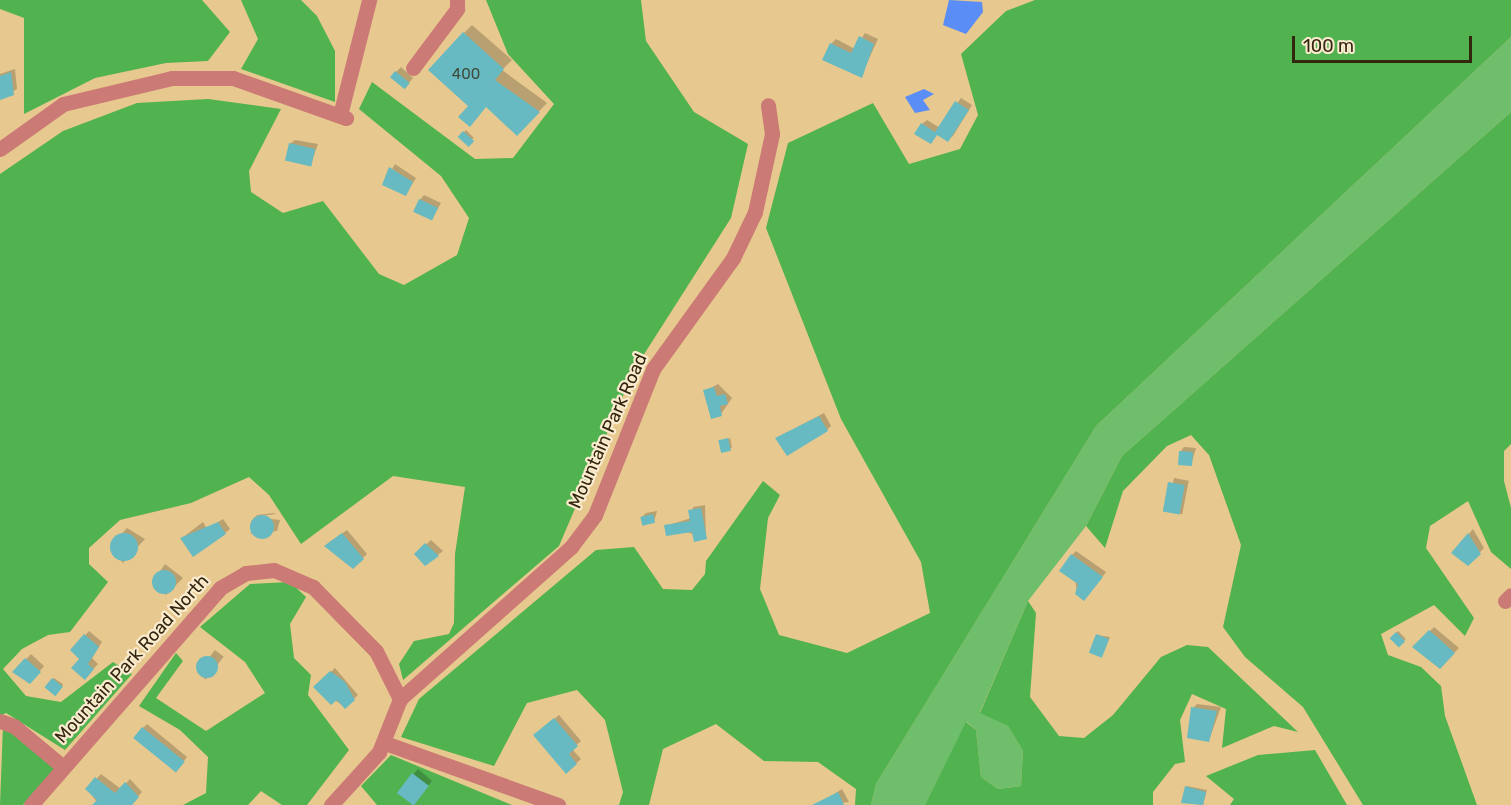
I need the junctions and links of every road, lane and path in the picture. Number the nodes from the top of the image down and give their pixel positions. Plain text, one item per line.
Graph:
1 (369, 0) edge
2 (457, 0) edge
3 (413, 68) dead end
4 (768, 105) dead end
5 (0, 149) edge
6 (400, 699) junction
7 (0, 722) edge
8 (385, 743) junction
9 (63, 767) junction
10 (31, 805) edge
11 (331, 805) edge
12 (558, 805) edge

1 - 5 street
2 - 3 street
4 - 6 street, Mountain Park Road
6 - 8 street, Mountain Park Road
6 - 9 street, Mountain Park Road North
7 - 9 street
8 - 11 street, Mountain Park Road
8 - 12 street
9 - 10 street, Mountain Park Road North

